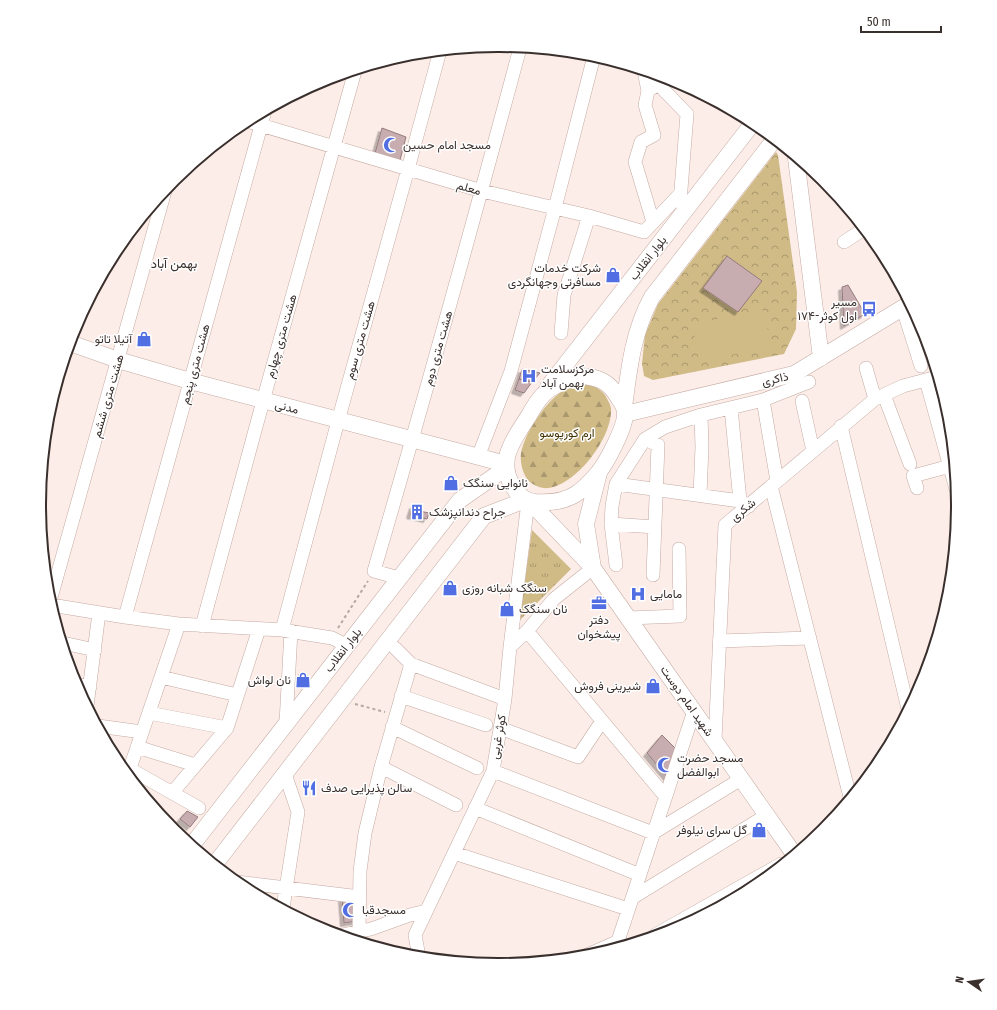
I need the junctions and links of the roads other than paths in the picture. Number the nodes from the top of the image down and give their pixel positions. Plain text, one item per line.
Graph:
1 (519, 53) edge
2 (439, 56) edge
3 (592, 62) edge
4 (353, 77) edge
5 (658, 85) edge
6 (263, 119) edge
7 (256, 123) edge
8 (261, 125) junction
9 (749, 128) edge
10 (771, 144) edge
11 (334, 147) junction
12 (797, 165) edge
13 (408, 169) junction
14 (482, 191) junction
15 (680, 194) junction
16 (162, 203) edge
17 (555, 208) junction
18 (589, 216) junction
19 (678, 219) junction
20 (653, 222) junction
21 (859, 232) edge
22 (844, 242) dead end
23 (905, 307) edge
24 (908, 313) edge
25 (561, 334) dead end
26 (76, 344) edge
27 (821, 358) junction
28 (118, 360) junction
29 (921, 366) dead end
30 (866, 368) dead end
31 (932, 378) edge
32 (190, 381) junction
33 (809, 382) dead end
34 (543, 394) junction
35 (880, 397) junction
36 (763, 400) junction
37 (263, 401) junction
38 (802, 401) dead end
39 (731, 408) junction
40 (625, 410) junction
41 (941, 410) edge
42 (701, 415) junction
43 (338, 421) junction
44 (842, 426) junction
45 (645, 439) junction
46 (412, 440) junction
47 (813, 451) junction
48 (478, 457) junction
49 (910, 464) dead end
50 (506, 466) junction
51 (949, 467) edge
52 (599, 472) junction
53 (774, 483) junction
54 (616, 484) junction
55 (917, 488) dead end
56 (656, 489) junction
57 (700, 495) junction
58 (528, 501) junction
59 (744, 503) junction
60 (611, 524) junction
61 (655, 527) junction
62 (679, 549) dead end
63 (616, 565) dead end
64 (593, 568) junction
65 (653, 575) dead end
66 (399, 578) junction
67 (54, 587) edge
68 (58, 607) edge
69 (100, 613) junction
70 (125, 617) junction
71 (628, 618) junction
72 (180, 624) junction
73 (202, 626) junction
74 (259, 629) junction
75 (287, 631) junction
76 (527, 631) junction
77 (810, 638) junction
78 (719, 641) junction
79 (339, 642) junction
80 (68, 644) edge
81 (510, 647) junction
82 (395, 648) dead end
83 (95, 650) junction
84 (411, 664) junction
85 (161, 677) junction
86 (84, 686) edge
87 (90, 687) junction
88 (238, 695) junction
89 (89, 696) edge
90 (402, 696) junction
91 (505, 699) junction
92 (906, 701) edge
93 (694, 711) junction
94 (149, 713) junction
95 (394, 721) junction
96 (602, 721) junction
97 (286, 723) junction
98 (486, 725) dead end
99 (105, 727) edge
100 (227, 728) junction
101 (500, 728) junction
102 (142, 732) junction
103 (715, 740) junction
104 (137, 747) junction
105 (129, 766) edge
106 (196, 766) junction
107 (381, 767) junction
108 (477, 768) dead end
109 (493, 770) junction
110 (286, 774) junction
111 (137, 776) edge
112 (742, 779) junction
113 (848, 791) edge
114 (172, 793) junction
115 (665, 796) junction
116 (456, 805) dead end
117 (199, 808) dead end
118 (475, 808) junction
119 (767, 816) junction
120 (653, 833) junction
121 (195, 841) edge
122 (791, 850) edge
123 (454, 853) junction
124 (219, 860) edge
125 (640, 875) junction
126 (251, 884) edge
127 (744, 885) edge
128 (286, 888) junction
129 (360, 897) junction
130 (284, 903) edge
131 (630, 903) junction
132 (426, 911) junction
133 (692, 914) edge
134 (359, 931) junction
135 (352, 933) edge
136 (618, 941) edge
137 (418, 950) edge

1 - 14 street, هشت متری دوم
2 - 13 street, هشت متری سوم
3 - 17 street
4 - 11 street, هشت متری چهارم
5 - 15 street
5 - 20 street
6 - 8 street, هشت متری پنجم
7 - 8 street, معلم
8 - 11 street, معلم
8 - 32 street, هشت متری پنجم
9 - 19 main road, بلوار انقلاب
10 - 40 main road
11 - 13 street, معلم
11 - 37 street, هشت متری چهارم
12 - 27 main road
13 - 14 street, معلم
13 - 43 street, هشت متری سوم
14 - 17 street, معلم
14 - 46 street, هشت متری دوم
15 - 19 street
15 - 20 street, معلم
16 - 28 street, هشت متری ششم
17 - 18 street, معلم
17 - 48 street
18 - 20 street, معلم
18 - 25 street
19 - 34 main road, بلوار انقلاب
21 - 22 street
23 - 27 main road, ذاکری
24 - 29 street
26 - 28 main road, مدنی
27 - 40 main road, ذاکری
28 - 32 main road, مدنی
28 - 67 street, هشت متری ششم
30 - 35 street
31 - 35 street, شکری
31 - 41 street
32 - 37 main road, مدنی
32 - 70 street, هشت متری پنجم
33 - 36 street
34 - 40 main road
34 - 50 main road
35 - 44 street, شکری
35 - 49 street
36 - 39 street
36 - 53 street
37 - 43 main road, مدنی
37 - 73 street, هشت متری چهارم
38 - 47 street
39 - 42 street
39 - 59 street
40 - 52 main road
42 - 45 street
42 - 57 street
43 - 46 main road, مدنی
43 - 75 street, هشت متری سوم
44 - 47 street, شکری
44 - 92 street
45 - 54 street
45 - 56 street
46 - 48 main road, مدنی
46 - 66 street, هشت متری دوم
47 - 53 street, شکری
48 - 50 main road, مدنی
50 - 58 main road
50 - 66 main road, بلوار انقلاب
51 - 55 street
52 - 58 main road
52 - 64 main road
53 - 59 street, شکری
53 - 77 street
54 - 56 street
54 - 60 street
56 - 57 street
56 - 61 street
57 - 59 street
58 - 64 main road, شهید امام دوست
58 - 81 street, کوثر غربی
58 - 110 main road
59 - 78 street, شکری
60 - 61 street
60 - 63 street
61 - 65 street
62 - 71 street
64 - 71 main road, شهید امام دوست
64 - 76 street
66 - 79 main road, بلوار انقلاب
68 - 69 street
69 - 70 street
69 - 83 street
70 - 72 street
71 - 93 main road, شهید امام دوست
72 - 73 street
72 - 85 street
73 - 74 street
74 - 75 street
74 - 88 street
75 - 79 street
75 - 97 street, هشت متری سوم
76 - 81 street
76 - 96 street
77 - 78 street
77 - 113 street
78 - 103 street, شکری
79 - 97 main road, بلوار انقلاب
80 - 83 street
81 - 91 street, کوثر غربی
82 - 84 street
83 - 87 street
84 - 90 street
84 - 91 street
85 - 88 street
85 - 94 street
86 - 87 street
87 - 89 street
88 - 100 street
90 - 95 street
90 - 98 street
91 - 101 street, کوثر غربی
93 - 103 main road, شهید امام دوست
93 - 115 street
94 - 100 street
94 - 102 street
95 - 107 street
95 - 108 street
96 - 101 street
96 - 115 street
97 - 121 main road, بلوار انقلاب
99 - 102 street
100 - 106 street
101 - 109 street, کوثر غربی
102 - 104 street
103 - 112 main road, شهید امام دوست
104 - 105 street
104 - 106 street
106 - 114 street
107 - 116 street
107 - 129 street
109 - 118 street, کوثر غربی
109 - 120 street
110 - 124 main road
110 - 128 street
111 - 114 street
112 - 119 main road, شهید امام دوست
112 - 120 street
114 - 117 street
115 - 120 street
118 - 123 street, کوثر غربی
118 - 125 street
119 - 122 main road, شهید امام دوست
119 - 131 street
120 - 125 street
123 - 131 street
123 - 132 street, کوثر غربی
125 - 131 street
126 - 128 street
127 - 133 street
128 - 129 street
128 - 130 street
129 - 134 street
131 - 136 street
132 - 134 street
132 - 137 street, کوثر غربی
134 - 135 street

